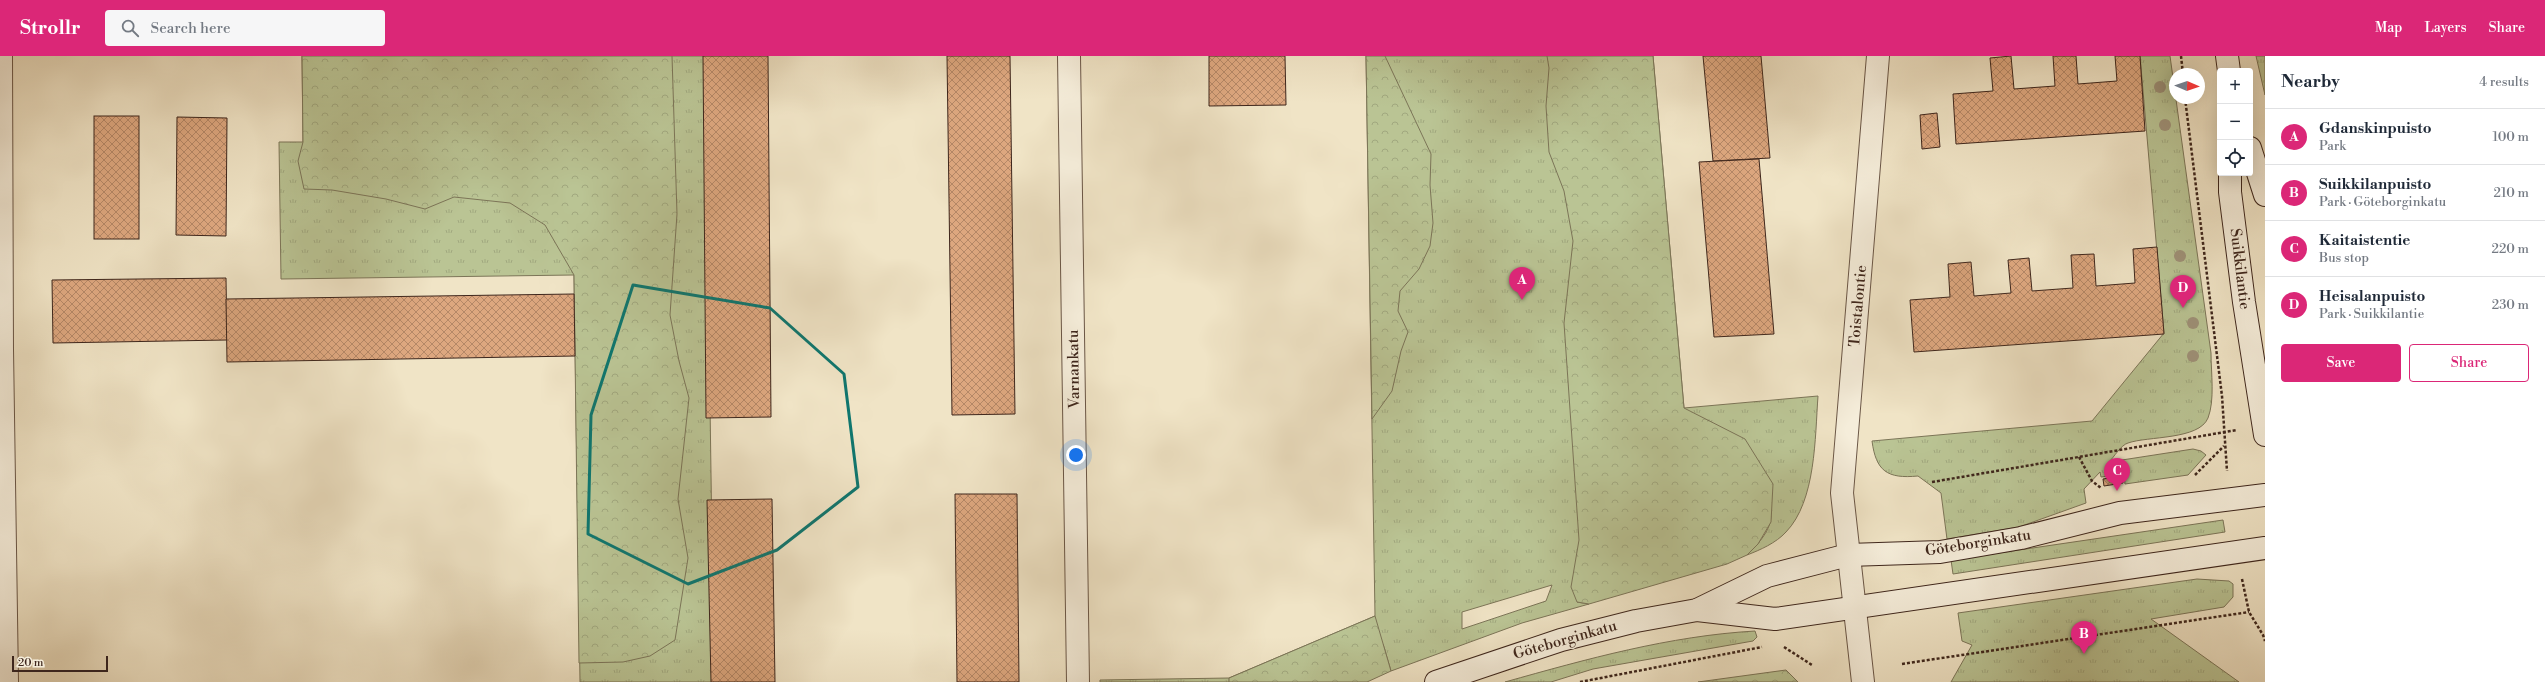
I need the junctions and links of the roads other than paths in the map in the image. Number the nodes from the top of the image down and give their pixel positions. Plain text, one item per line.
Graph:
1 (1069, 56) edge
2 (1878, 56) edge
3 (2227, 56) edge
4 (0, 65) edge
5 (2229, 68) edge
6 (2253, 157) edge
7 (2230, 176) edge
8 (2265, 195) edge
9 (2265, 435) edge
10 (2265, 495) edge
11 (2265, 548) edge
12 (1848, 555) junction
13 (1854, 609) junction
14 (1697, 610) junction
15 (7, 682) edge
16 (1078, 682) edge
17 (1436, 682) edge
18 (1863, 682) edge

1 - 16 street, Varnankatu
2 - 12 street, Toistalontie
3 - 5 street
4 - 15 street
6 - 8 street
7 - 9 street, Suikkilantie
10 - 12 street, Göteborginkatu
11 - 13 street, Göteborginkatu
12 - 13 street, Toistalontie
12 - 14 street, Göteborginkatu
13 - 14 street, Göteborginkatu
13 - 18 street, Toistalontie
14 - 17 street, Göteborginkatu

